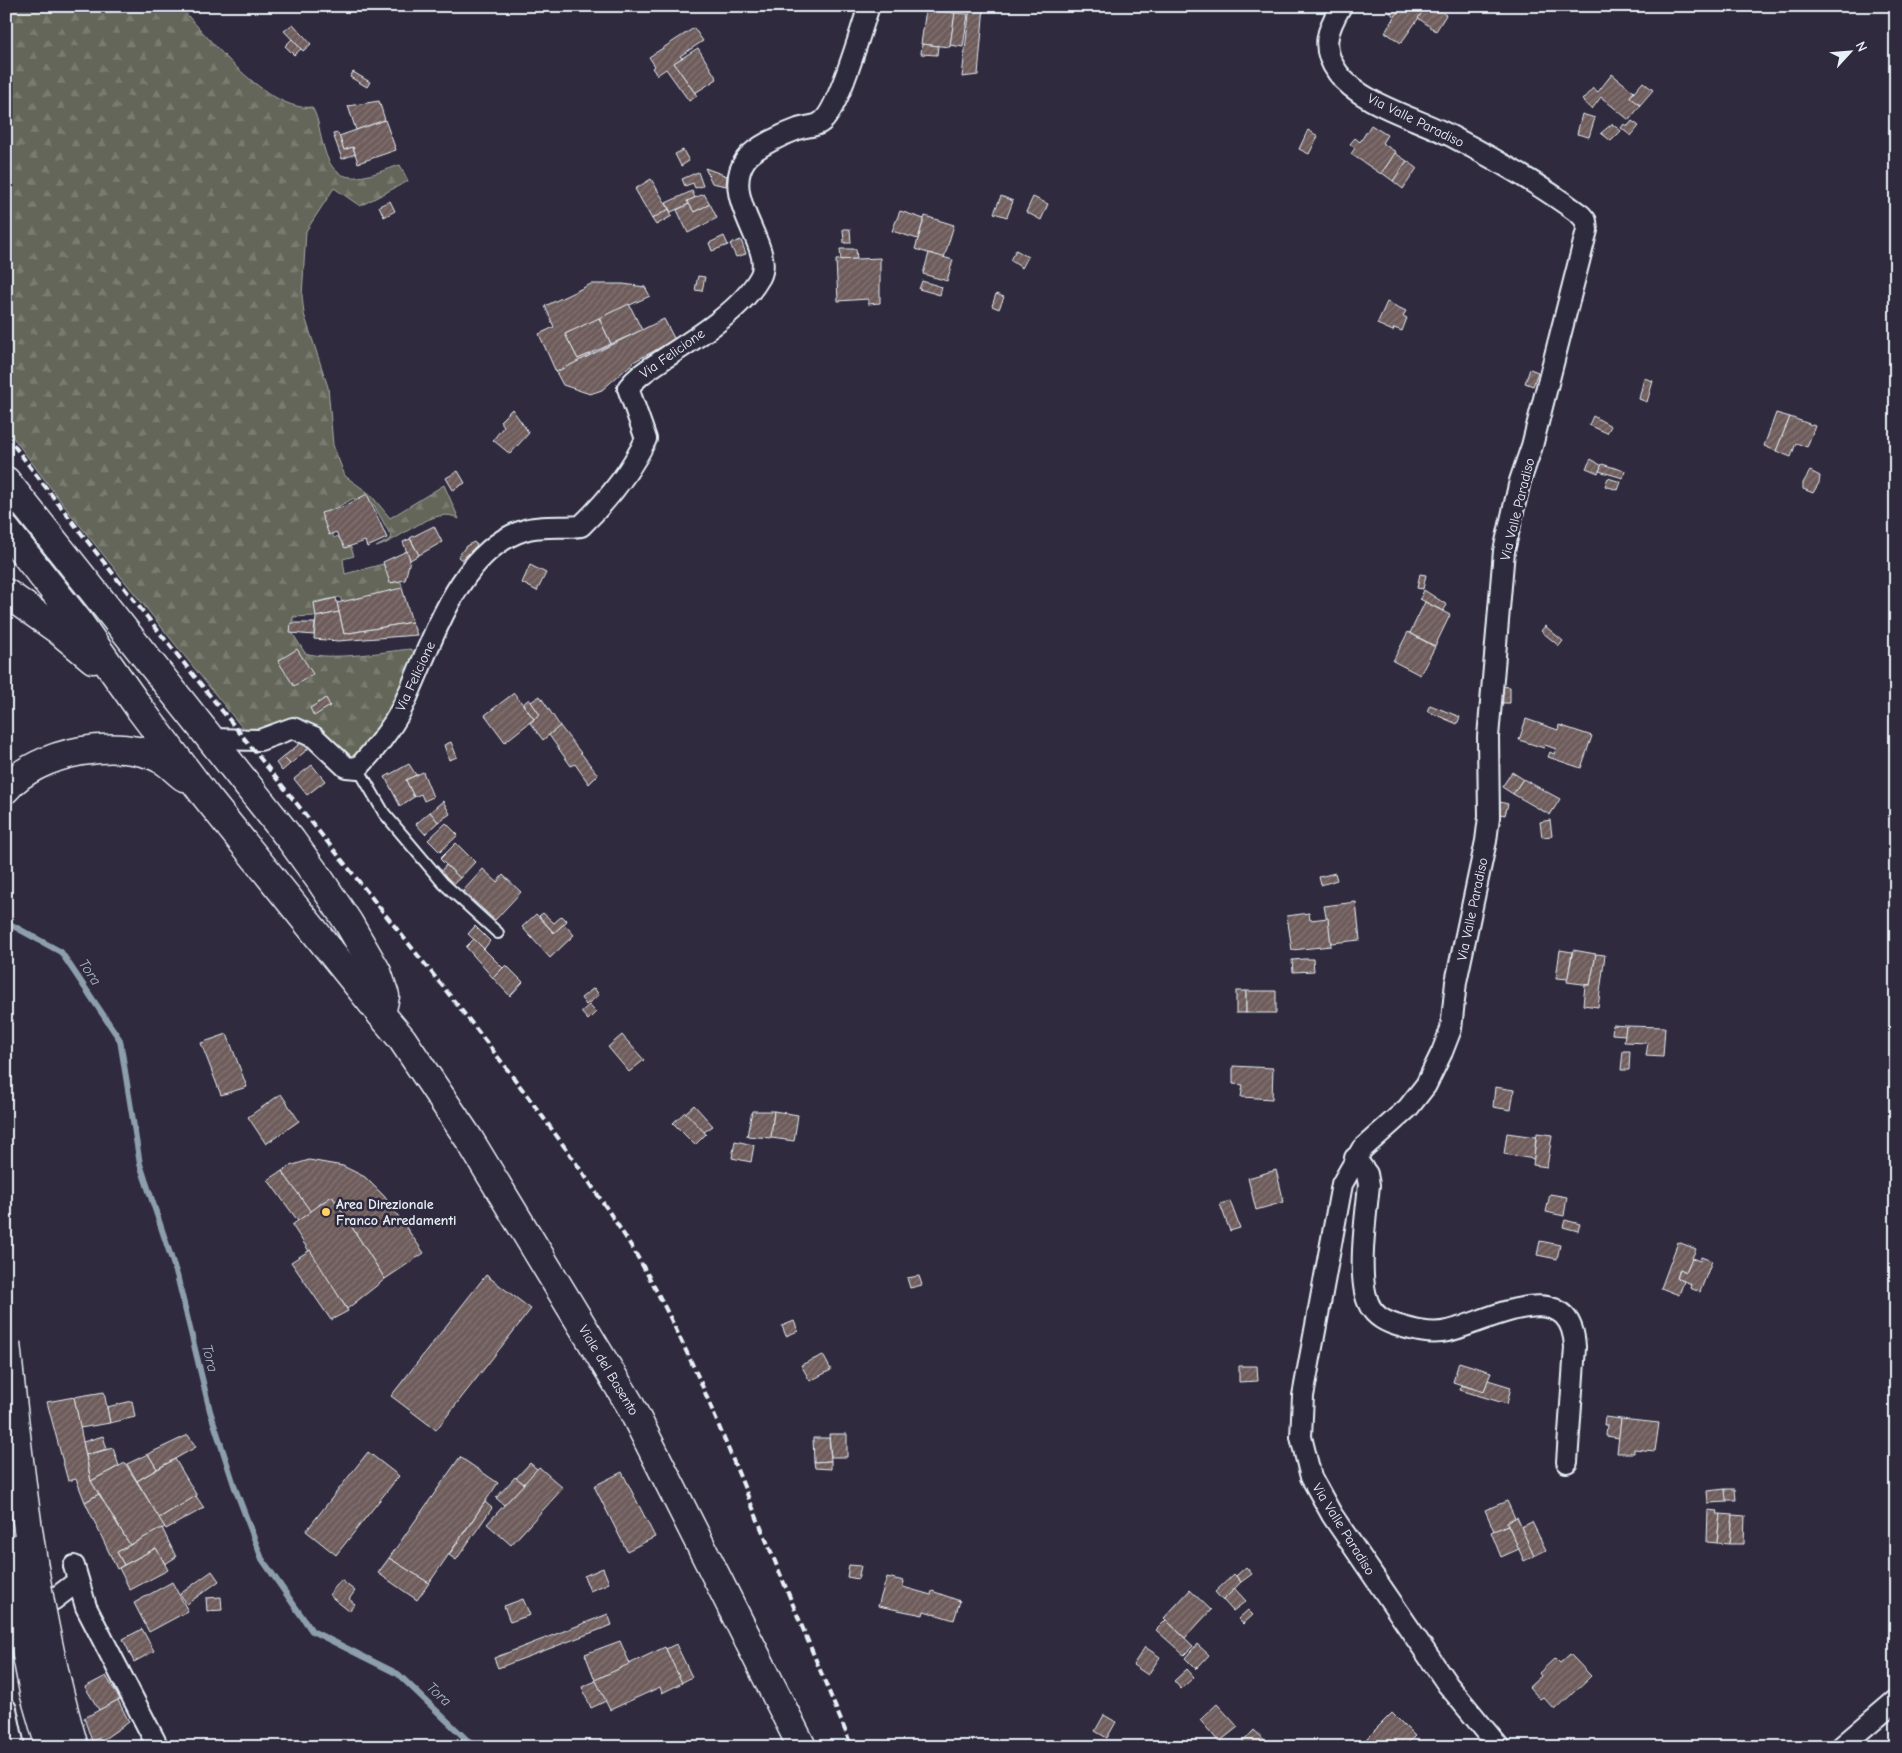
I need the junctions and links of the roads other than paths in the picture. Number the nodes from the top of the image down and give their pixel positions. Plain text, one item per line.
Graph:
1 (869, 6) edge
2 (1341, 6) edge
3 (6, 481) edge
4 (6, 530) edge
5 (6, 593) edge
6 (140, 709) junction
7 (222, 739) junction
8 (358, 768) junction
9 (6, 789) edge
10 (204, 794) junction
11 (498, 933) dead end
12 (381, 1014) junction
13 (1355, 1158) junction
14 (6, 1343) edge
15 (1568, 1462) dead end
16 (6, 1547) edge
17 (54, 1600) dead end
18 (1896, 1700) edge
19 (6, 1709) edge
20 (14, 1747) edge
21 (50, 1747) edge
22 (74, 1747) edge
23 (158, 1747) edge
24 (802, 1747) edge
25 (1499, 1747) edge
26 (1841, 1747) edge

1 - 8 street, Via Felicione
2 - 13 street, Via Valle Paradiso
3 - 7 main road
4 - 6 main road
5 - 6 main road
6 - 10 main road
7 - 8 street
7 - 12 main road
8 - 11 lane
9 - 10 main road
10 - 12 main road, Viale del Basento
12 - 24 main road, Viale del Basento
13 - 15 street
13 - 25 street, Via Valle Paradiso
14 - 22 main road, bridge
16 - 21 main road, bridge
17 - 23 street
18 - 26 street
19 - 20 street

